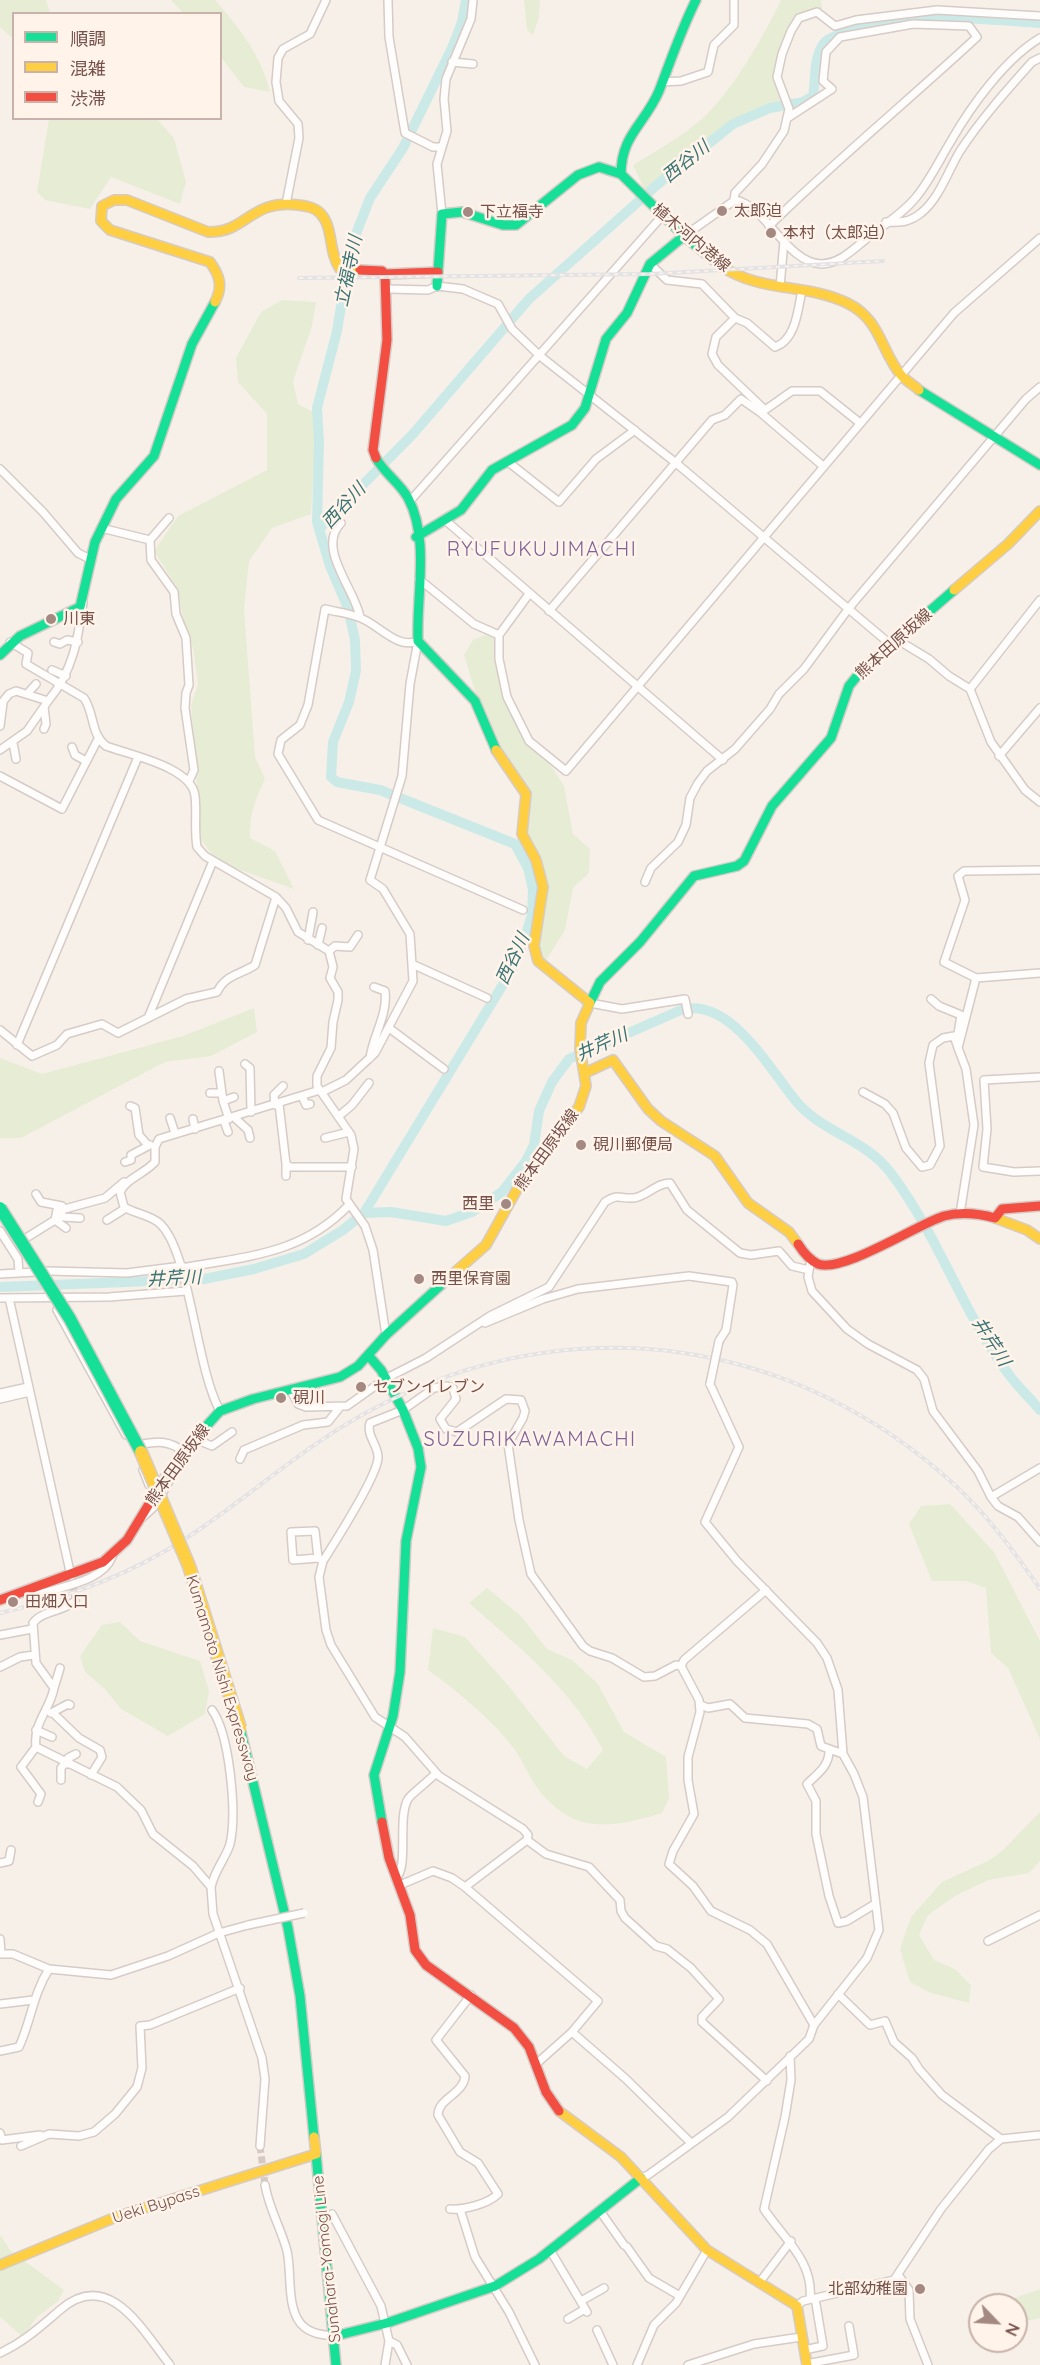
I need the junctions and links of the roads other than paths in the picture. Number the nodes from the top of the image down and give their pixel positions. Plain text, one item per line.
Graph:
1 (326, 0) edge
2 (388, 0) edge
3 (473, 0) edge
4 (696, 0) edge
5 (734, 0) edge
6 (1040, 16) edge
7 (1040, 38) edge
8 (1040, 58) edge
9 (452, 62) junction
10 (473, 64) dead end
11 (662, 82) junction
12 (789, 113) junction
13 (441, 147) junction
14 (621, 174) junction
15 (734, 200) junction
16 (286, 204) junction
17 (442, 214) junction
18 (663, 215) junction
19 (886, 222) junction
20 (769, 226) junction
21 (684, 236) junction
22 (1040, 238) edge
23 (784, 241) junction
24 (650, 264) junction
25 (438, 272) junction
26 (385, 274) junction
27 (437, 286) junction
28 (780, 287) junction
29 (388, 288) junction
30 (802, 290) junction
31 (735, 318) junction
32 (540, 356) junction
33 (901, 375) junction
34 (1040, 387) edge
35 (589, 395) junction
36 (763, 412) junction
37 (860, 423) junction
38 (635, 430) junction
39 (995, 437) junction
40 (507, 461) junction
41 (676, 463) junction
42 (1040, 465) edge
43 (824, 466) junction
44 (0, 469) edge
45 (410, 501) junction
46 (1040, 511) edge
47 (169, 518) dead end
48 (445, 520) junction
49 (340, 523) dead end
50 (101, 528) junction
51 (416, 537) junction
52 (764, 537) junction
53 (150, 540) junction
54 (90, 559) junction
55 (419, 579) junction
56 (529, 594) junction
57 (83, 599) junction
58 (1040, 600) edge
59 (849, 608) junction
60 (549, 611) junction
61 (360, 617) junction
62 (499, 635) junction
63 (418, 641) junction
64 (10, 642) junction
65 (54, 642) dead end
66 (78, 642) junction
67 (893, 642) junction
68 (0, 654) edge
69 (52, 670) dead end
70 (66, 676) junction
71 (36, 684) dead end
72 (61, 685) junction
73 (638, 685) junction
74 (970, 688) junction
75 (27, 694) junction
76 (2, 703) edge
77 (47, 705) junction
78 (1040, 708) edge
79 (0, 726) edge
80 (44, 729) dead end
81 (99, 739) junction
82 (13, 743) junction
83 (72, 747) dead end
84 (0, 750) edge
85 (999, 756) junction
86 (138, 758) junction
87 (16, 759) dead end
88 (723, 760) junction
89 (86, 761) junction
90 (0, 776) edge
91 (189, 781) junction
92 (45, 791) dead end
93 (39, 798) junction
94 (1040, 802) edge
95 (380, 847) junction
96 (213, 861) junction
97 (1040, 870) edge
98 (645, 882) dead end
99 (276, 897) junction
100 (523, 910) dead end
101 (313, 912) dead end
102 (322, 928) dead end
103 (358, 935) dead end
104 (308, 940) junction
105 (318, 945) junction
106 (329, 951) junction
107 (411, 964) junction
108 (1040, 973) edge
109 (976, 978) junction
110 (374, 987) dead end
111 (487, 998) dead end
112 (931, 999) dead end
113 (590, 1003) junction
114 (688, 1014) dead end
115 (148, 1018) junction
116 (389, 1028) junction
117 (0, 1030) edge
118 (16, 1045) junction
119 (958, 1048) junction
120 (370, 1058) junction
121 (245, 1064) dead end
122 (444, 1069) dead end
123 (219, 1071) dead end
124 (585, 1073) junction
125 (1040, 1077) edge
126 (369, 1083) dead end
127 (283, 1086) dead end
128 (321, 1091) junction
129 (863, 1092) dead end
130 (210, 1093) dead end
131 (221, 1093) junction
132 (302, 1096) junction
133 (234, 1097) dead end
134 (223, 1101) junction
135 (310, 1104) dead end
136 (277, 1105) junction
137 (130, 1106) dead end
138 (251, 1112) junction
139 (339, 1116) junction
140 (170, 1118) dead end
141 (193, 1119) dead end
142 (229, 1119) junction
143 (195, 1129) junction
144 (228, 1132) dead end
145 (349, 1132) junction
146 (175, 1133) junction
147 (250, 1138) dead end
148 (325, 1138) dead end
149 (151, 1146) junction
150 (125, 1162) dead end
151 (286, 1164) junction
152 (352, 1167) junction
153 (1040, 1171) edge
154 (286, 1176) dead end
155 (124, 1182) junction
156 (36, 1194) dead end
157 (1040, 1206) edge
158 (63, 1207) junction
159 (0, 1208) edge
160 (126, 1208) junction
161 (351, 1208) junction
162 (960, 1214) junction
163 (80, 1218) dead end
164 (995, 1218) junction
165 (55, 1220) junction
166 (107, 1220) dead end
167 (66, 1228) dead end
168 (1, 1230) edge
169 (26, 1238) dead end
170 (1040, 1239) edge
171 (18, 1242) dead end
172 (11, 1247) junction
173 (810, 1264) junction
174 (182, 1268) junction
175 (48, 1271) dead end
176 (36, 1272) dead end
177 (19, 1273) junction
178 (0, 1274) edge
179 (186, 1291) junction
180 (0, 1298) edge
181 (9, 1298) junction
182 (57, 1310) dead end
183 (477, 1326) junction
184 (387, 1335) junction
185 (368, 1355) junction
186 (385, 1379) junction
187 (29, 1389) junction
188 (291, 1391) junction
189 (0, 1394) edge
190 (0, 1399) edge
191 (247, 1405) dead end
192 (340, 1407) junction
193 (403, 1410) junction
194 (220, 1412) junction
195 (232, 1432) dead end
196 (200, 1441) junction
197 (135, 1446) junction
198 (184, 1452) junction
199 (240, 1459) dead end
200 (1040, 1468) edge
201 (149, 1485) dead end
202 (991, 1497) junction
203 (140, 1519) junction
204 (1040, 1542) edge
205 (113, 1554) junction
206 (320, 1559) junction
207 (71, 1576) junction
208 (36, 1589) junction
209 (766, 1590) junction
210 (0, 1600) edge
211 (75, 1601) dead end
212 (32, 1629) junction
213 (0, 1635) edge
214 (34, 1655) junction
215 (681, 1665) junction
216 (0, 1667) edge
217 (60, 1668) dead end
218 (54, 1688) junction
219 (701, 1705) junction
220 (70, 1706) dead end
221 (212, 1710) dead end
222 (49, 1712) junction
223 (390, 1725) junction
224 (36, 1730) junction
225 (52, 1737) dead end
226 (36, 1747) junction
227 (829, 1749) junction
228 (76, 1754) dead end
229 (843, 1754) junction
230 (70, 1764) junction
231 (436, 1773) junction
232 (91, 1775) junction
233 (61, 1780) dead end
234 (38, 1802) dead end
235 (527, 1840) junction
236 (11, 1850) dead end
237 (0, 1863) edge
238 (398, 1881) junction
239 (211, 1887) junction
240 (465, 1887) junction
241 (875, 1904) junction
242 (304, 1912) dead end
243 (1040, 1915) edge
244 (219, 1933) junction
245 (0, 1939) edge
246 (988, 1941) dead end
247 (1, 1954) edge
248 (49, 1969) junction
249 (240, 1988) junction
250 (838, 1994) junction
251 (471, 1995) junction
252 (33, 2000) junction
253 (0, 2004) edge
254 (814, 2025) junction
255 (572, 2032) junction
256 (0, 2051) edge
257 (790, 2056) junction
258 (535, 2065) junction
259 (767, 2081) junction
260 (0, 2133) edge
261 (49, 2134) junction
262 (1040, 2135) edge
263 (1001, 2139) junction
264 (691, 2143) junction
265 (21, 2146) dead end
266 (260, 2146) tunnel mouth
267 (316, 2154) junction
268 (641, 2178) junction
269 (265, 2185) tunnel mouth
270 (450, 2209) dead end
271 (460, 2209) junction
272 (600, 2211) junction
273 (332, 2214) dead end
274 (791, 2241) junction
275 (550, 2250) junction
276 (707, 2250) junction
277 (1, 2264) edge
278 (899, 2276) junction
279 (759, 2283) junction
280 (495, 2286) junction
281 (604, 2288) dead end
282 (680, 2296) junction
283 (813, 2299) junction
284 (581, 2301) junction
285 (797, 2306) junction
286 (568, 2319) dead end
287 (387, 2323) junction
288 (849, 2326) dead end
289 (597, 2330) dead end
290 (335, 2336) junction
291 (389, 2341) junction
292 (802, 2344) junction
293 (0, 2353) edge
294 (807, 2364) edge
295 (170, 2365) edge
296 (336, 2365) edge
297 (385, 2365) edge
298 (407, 2365) edge
299 (534, 2365) edge
300 (613, 2365) edge
301 (637, 2365) edge
302 (688, 2365) edge
303 (928, 2365) edge

1 - 16 street
2 - 13 street
3 - 9 street
4 - 11 main road
5 - 11 street
6 - 12 street
7 - 19 street
8 - 19 street
9 - 10 street
9 - 13 street
11 - 14 main road
12 - 15 street
12 - 20 street
13 - 17 street
14 - 17 main road
14 - 18 main road, 植木河内港線
15 - 20 street
15 - 21 street
16 - 26 main road
16 - 50 main road
17 - 25 main road
18 - 21 main road, 植木河内港線
18 - 32 street
19 - 23 street
20 - 23 street
21 - 24 main road
21 - 28 main road, 植木河内港線
22 - 33 street
23 - 28 street
24 - 31 street
24 - 35 main road
25 - 26 main road
25 - 27 main road
26 - 29 main road
27 - 29 street
27 - 32 street
28 - 30 main road, 植木河内港線
29 - 45 main road
30 - 31 street
30 - 33 main road, 植木河内港線
31 - 36 street
32 - 35 street
32 - 45 street
33 - 37 street
33 - 39 main road, 植木河内港線
34 - 39 street
35 - 38 street
35 - 40 main road
36 - 37 street
36 - 41 street
36 - 43 street
37 - 43 street
38 - 40 street
38 - 41 street
39 - 42 main road, 植木河内港線
39 - 59 street
40 - 48 main road
41 - 52 street
41 - 60 street
43 - 52 street
44 - 54 street
45 - 51 main road
46 - 67 main road, 熊本田原坂線
47 - 53 street
48 - 51 main road
48 - 56 street
49 - 61 street
50 - 53 street
50 - 54 main road
51 - 55 main road
52 - 59 street
52 - 73 street
53 - 91 street
54 - 57 main road
55 - 62 street
55 - 63 main road
56 - 60 street
56 - 62 street
57 - 64 main road
57 - 66 street
58 - 74 street
59 - 67 street
59 - 88 street
60 - 73 street
61 - 63 street
61 - 95 street
62 - 73 street
63 - 95 street
63 - 113 main road
64 - 68 main road
64 - 72 street
65 - 66 street
66 - 70 street
67 - 74 street
67 - 113 main road, 熊本田原坂線
69 - 70 street
70 - 72 street
71 - 75 street
72 - 77 street
72 - 81 street
73 - 88 street
74 - 85 street
75 - 76 street
75 - 77 street
76 - 79 street
77 - 80 street
77 - 82 street
78 - 85 street
81 - 86 street
81 - 89 street
82 - 84 street
82 - 87 street
83 - 89 street
85 - 94 street
86 - 91 street
86 - 118 street
88 - 98 street
89 - 93 street
90 - 93 street
91 - 96 street
92 - 93 street
95 - 100 street
95 - 107 street
96 - 99 street
96 - 115 street
97 - 109 street
99 - 104 street
99 - 115 street
101 - 104 street
102 - 105 street
103 - 106 street
104 - 105 street
105 - 106 street
106 - 128 street
107 - 111 street
107 - 116 street
108 - 109 street
109 - 119 street
110 - 120 street
112 - 119 street
113 - 114 street
113 - 124 main road, 熊本田原坂線
115 - 118 street
116 - 120 street
116 - 122 street
117 - 118 street
119 - 129 street
119 - 162 street
120 - 128 street
121 - 138 street
123 - 131 street
124 - 173 main road
124 - 184 main road, 熊本田原坂線
125 - 153 street
126 - 139 street
127 - 136 street
128 - 132 street
128 - 139 street
130 - 131 street
131 - 134 street
132 - 135 street
132 - 136 street
133 - 134 street
134 - 142 street
136 - 138 street
136 - 151 street
137 - 149 street
138 - 142 street
139 - 145 street
140 - 146 street
141 - 143 street
142 - 143 street
142 - 144 street
142 - 147 street
143 - 146 street
145 - 148 street
145 - 152 street
146 - 149 street
149 - 150 street
149 - 155 street
151 - 152 street
151 - 154 street
152 - 161 street
155 - 158 street
155 - 160 street
156 - 158 street
157 - 164 main road
158 - 163 street
158 - 165 street
159 - 267 main road, Kumamoto Nishi Expressway, bridge
160 - 166 street
160 - 174 street
161 - 174 street
161 - 184 street
162 - 164 main road
162 - 173 main road
164 - 170 main road
165 - 167 street
165 - 169 street
168 - 172 street
171 - 172 street
172 - 177 street
173 - 183 street
173 - 202 street
174 - 175 street
174 - 179 street
176 - 177 street
177 - 178 street
179 - 181 street
179 - 194 street
180 - 181 street
181 - 187 street
182 - 197 street
183 - 186 street
183 - 209 street, bridge
184 - 185 main road, 熊本田原坂線
185 - 186 main road
185 - 188 main road, 熊本田原坂線
186 - 192 street
186 - 193 main road
187 - 189 street
187 - 190 street
187 - 207 street
188 - 192 street
188 - 194 main road, 熊本田原坂線
191 - 196 street
192 - 199 street
193 - 206 street
193 - 215 street
193 - 223 main road
194 - 198 main road, 熊本田原坂線
195 - 196 street
196 - 203 street
197 - 198 street
197 - 201 street
198 - 203 main road, 熊本田原坂線
200 - 202 street
202 - 204 street
203 - 205 main road, 熊本田原坂線
205 - 207 main road, 熊本田原坂線
205 - 208 street
206 - 206 street
206 - 223 street
207 - 208 main road, 熊本田原坂線
208 - 210 main road, 熊本田原坂線
209 - 215 street
209 - 229 street
211 - 212 street
212 - 213 street
212 - 214 street
214 - 216 street
214 - 218 street
215 - 219 street
217 - 218 street
218 - 222 street
219 - 227 street
219 - 254 street
220 - 222 street
221 - 239 street
222 - 224 street
222 - 232 street
223 - 231 street
223 - 238 main road
224 - 225 street
224 - 226 street
226 - 230 street
226 - 234 street
227 - 229 street
227 - 241 street
228 - 230 street
229 - 241 street
230 - 232 street
230 - 233 street
231 - 235 street
231 - 238 street
232 - 239 street
235 - 240 street
235 - 259 street
236 - 237 street
238 - 240 street
238 - 251 main road
239 - 244 street
240 - 255 street
241 - 250 street
242 - 244 street, bridge
243 - 246 street
244 - 248 street
244 - 249 street
245 - 247 street
247 - 248 street
248 - 252 street
249 - 261 street
249 - 266 street
250 - 254 street
250 - 263 street
251 - 258 main road
251 - 271 street
252 - 253 street
252 - 256 street
254 - 257 street
255 - 258 street
255 - 264 street
257 - 259 street
257 - 274 street
258 - 268 main road
259 - 264 street
260 - 261 street
261 - 265 street
262 - 263 street
263 - 278 street
264 - 268 street
267 - 277 main road, Ueki Bypass
267 - 290 main road, Sunahara-Yomogi Line
268 - 272 main road
268 - 276 main road
269 - 290 street
270 - 271 street
271 - 280 street
272 - 275 main road
272 - 282 street
273 - 287 street
274 - 279 street
274 - 283 street
275 - 280 main road
275 - 284 street
276 - 279 main road
276 - 282 street
278 - 283 street
278 - 303 street
279 - 285 main road
280 - 287 main road
280 - 299 street
281 - 284 street
282 - 301 street
283 - 285 street
283 - 292 street
284 - 286 street
285 - 292 main road
287 - 290 main road
287 - 291 street
288 - 294 street
289 - 300 street
290 - 296 main road, Sunahara-Yomogi Line
291 - 297 street
291 - 298 street
292 - 294 main road
292 - 302 street
293 - 295 street

